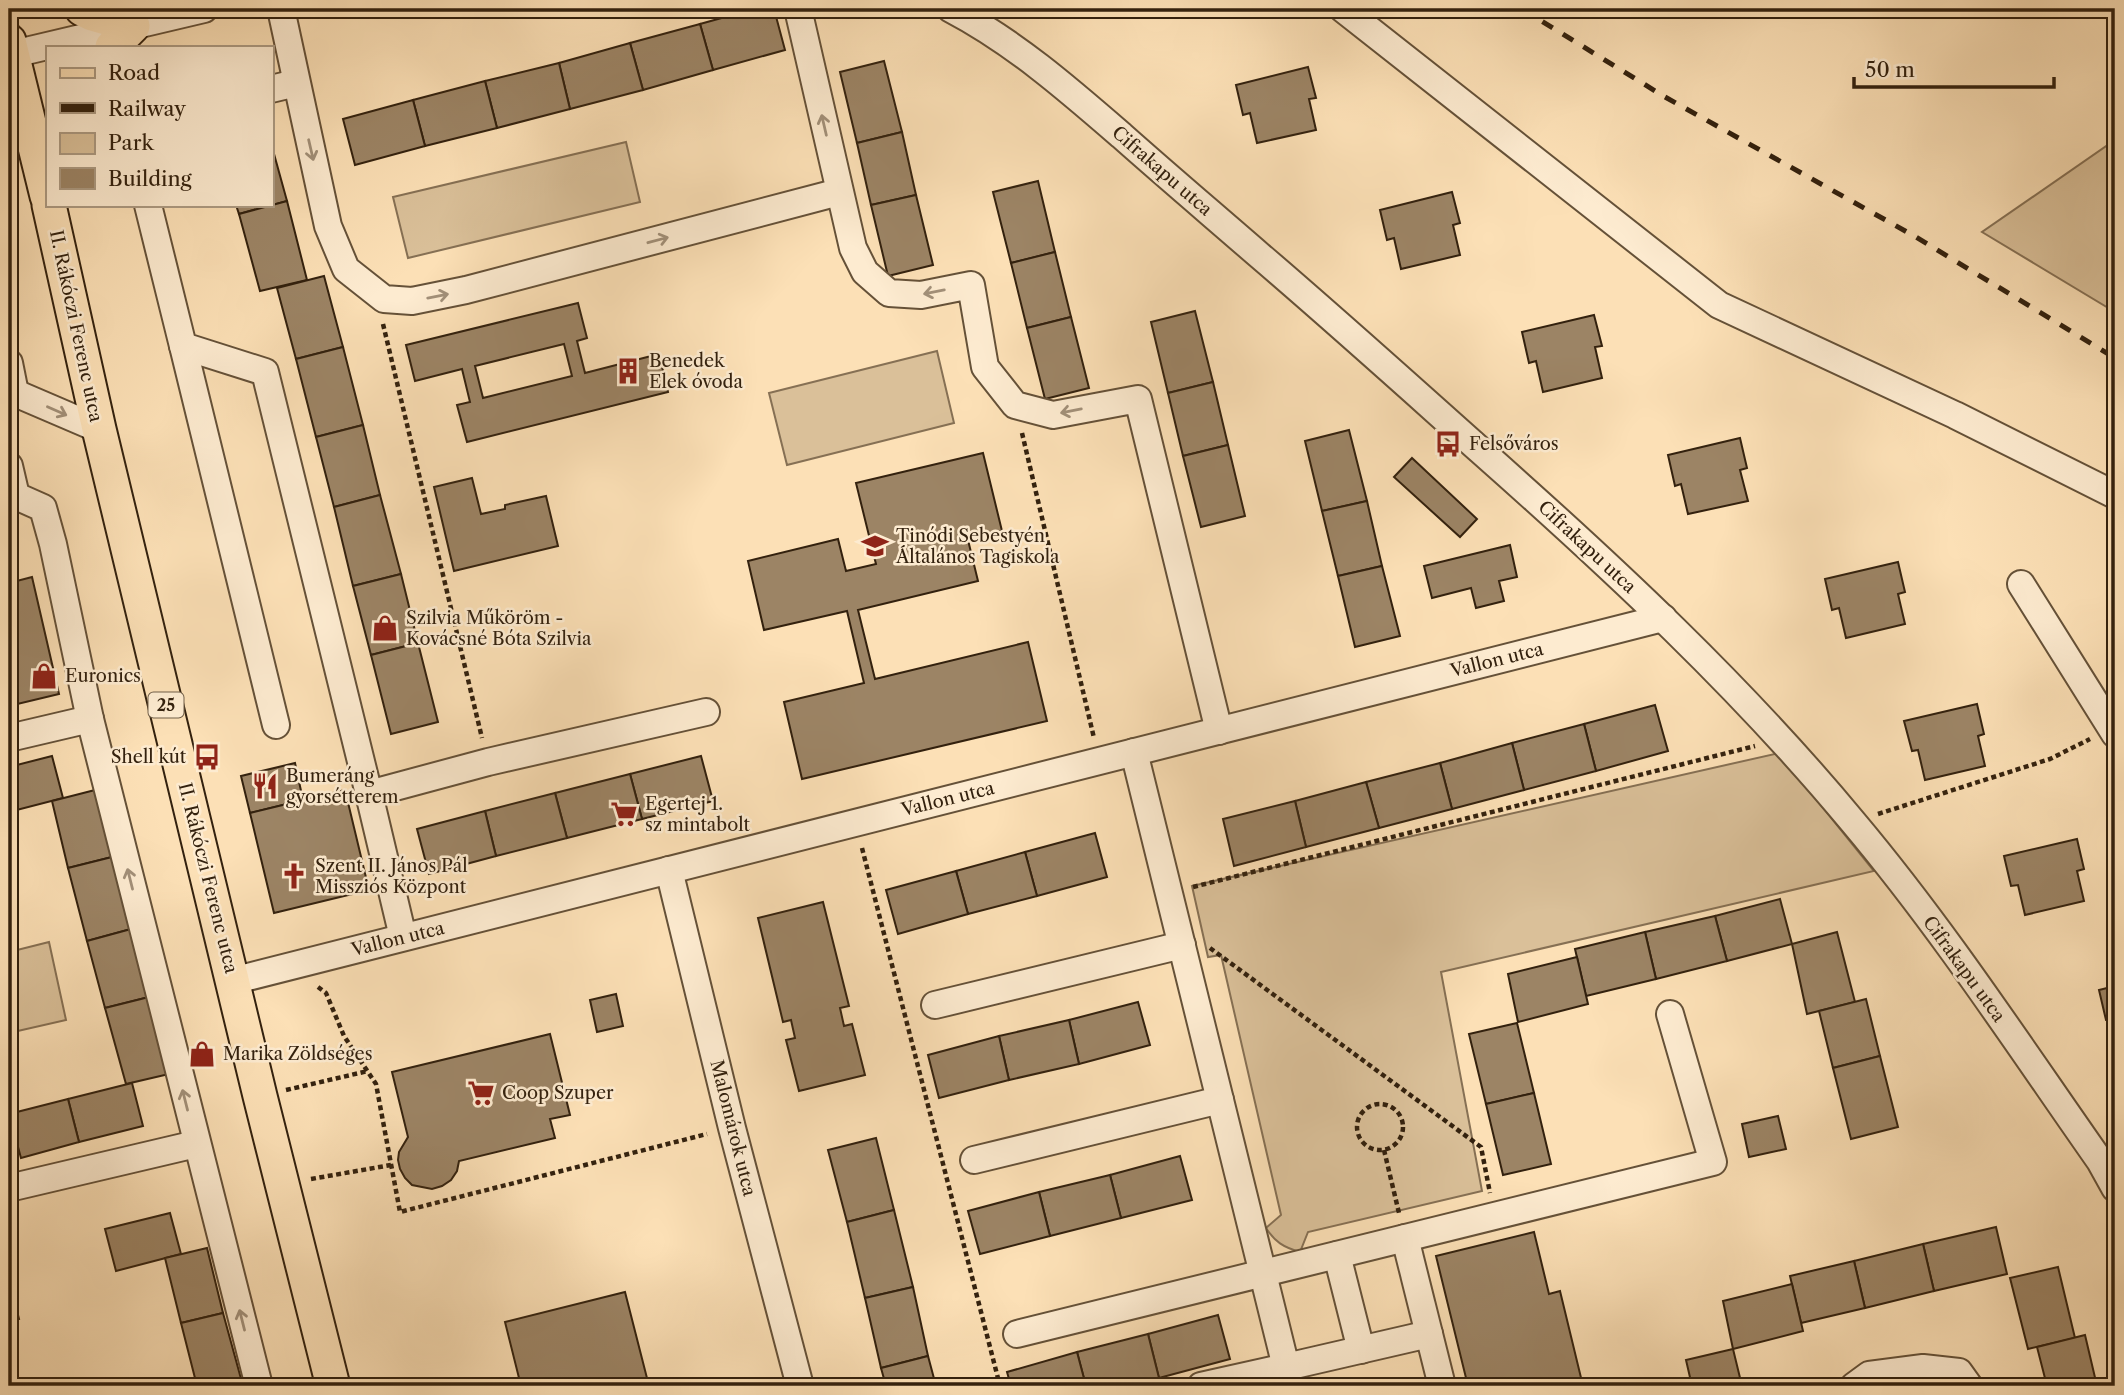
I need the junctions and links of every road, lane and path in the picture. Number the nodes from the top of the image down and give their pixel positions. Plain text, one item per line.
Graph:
1 (82, 9) edge
2 (204, 9) edge
3 (281, 9) edge
4 (798, 9) edge
5 (1343, 9) edge
6 (965, 12) edge
7 (122, 37) edge
8 (10, 50) edge
9 (284, 86) edge
10 (9, 139) edge
11 (43, 147) edge
12 (46, 184) edge
13 (839, 192) junction
14 (49, 206) edge
15 (148, 206) edge
16 (384, 299) junction
17 (183, 346) junction
18 (9, 363) edge
19 (12, 394) edge
20 (1015, 405) junction
21 (99, 429) junction
22 (9, 466) edge
23 (2115, 495) edge
24 (2021, 584) dead end
25 (1663, 618) junction
26 (706, 712) dead end
27 (90, 719) junction
28 (276, 725) dead end
29 (2114, 729) edge
30 (1219, 731) junction
31 (9, 738) edge
32 (1781, 740) junction
33 (1134, 752) junction
34 (1100, 761) junction
35 (488, 762) junction
36 (369, 794) junction
37 (1853, 822) junction
38 (856, 823) junction
39 (669, 870) junction
40 (1168, 893) junction
41 (403, 937) junction
42 (1182, 945) junction
43 (291, 966) junction
44 (232, 981) junction
45 (935, 1005) dead end
46 (1670, 1014) dead end
47 (368, 1071) junction
48 (260, 1096) junction
49 (1220, 1100) junction
50 (732, 1128) junction
51 (196, 1144) junction
52 (1384, 1150) junction
53 (974, 1160) dead end
54 (391, 1164) junction
55 (282, 1184) junction
56 (9, 1188) edge
57 (2115, 1188) edge
58 (1494, 1216) junction
59 (1405, 1238) junction
60 (1337, 1255) junction
61 (1263, 1273) junction
62 (1017, 1334) dead end
63 (1429, 1334) junction
64 (1361, 1349) junction
65 (1286, 1367) junction
66 (259, 1386) edge
67 (333, 1386) edge
68 (800, 1386) edge
69 (1000, 1386) edge
70 (1201, 1386) edge
71 (1442, 1386) edge
72 (1854, 1386) edge
73 (1969, 1386) edge

1 - 7 main road
2 - 7 street
3 - 9 street
13 -> 4 street
5 - 23 street
6 - 25 street, Cifrakapu utca
7 - 8 street
8 - 11 main road
9 -> 16 street
10 - 11 main road
11 - 12 main road
16 -> 13 street
20 -> 13 street
14 - 21 main road, II. Rákóczi Ferenc utca / 25
15 - 17 street
16 - 35 path
17 - 28 street
17 - 36 street
18 - 19 street
19 -> 21 street
30 -> 20 street
20 - 34 path
21 - 44 main road, II. Rákóczi Ferenc utca / 25
22 - 27 street
24 - 29 street
25 - 30 street, Vallon utca
25 - 32 street, Cifrakapu utca
26 - 35 street
27 - 31 street
51 -> 27 street
29 - 37 path
30 - 33 street, Vallon utca
32 - 37 street, Cifrakapu utca
32 - 40 path
33 - 34 street, Vallon utca
33 - 40 street
34 - 38 street, Vallon utca
35 - 36 street
36 - 41 street
37 - 57 street, Cifrakapu utca
38 - 39 street, Vallon utca
38 - 69 path
39 - 41 street, Vallon utca
39 - 50 street, Malomárok utca
40 - 42 street
41 - 43 street, Vallon utca
42 - 45 street
42 - 49 street
42 - 58 path
43 - 44 street, Vallon utca
43 - 47 path
44 - 48 main road, II. Rákóczi Ferenc utca / 25
46 - 58 street
47 - 48 path
47 - 54 path
48 - 55 main road, II. Rákóczi Ferenc utca / 25
49 - 53 street
49 - 61 street
50 - 54 path
50 - 68 street, Malomárok utca
51 - 56 street
66 -> 51 street
52 - 52 path
52 - 59 path
54 - 55 path
55 - 67 main road, II. Rákóczi Ferenc utca / 25
58 - 59 street
59 - 60 street
59 - 63 street
60 - 61 street
60 - 64 street
61 - 62 street
61 - 65 street
63 - 64 street
63 - 71 street
64 - 65 street
65 - 70 street
72 - 73 street

